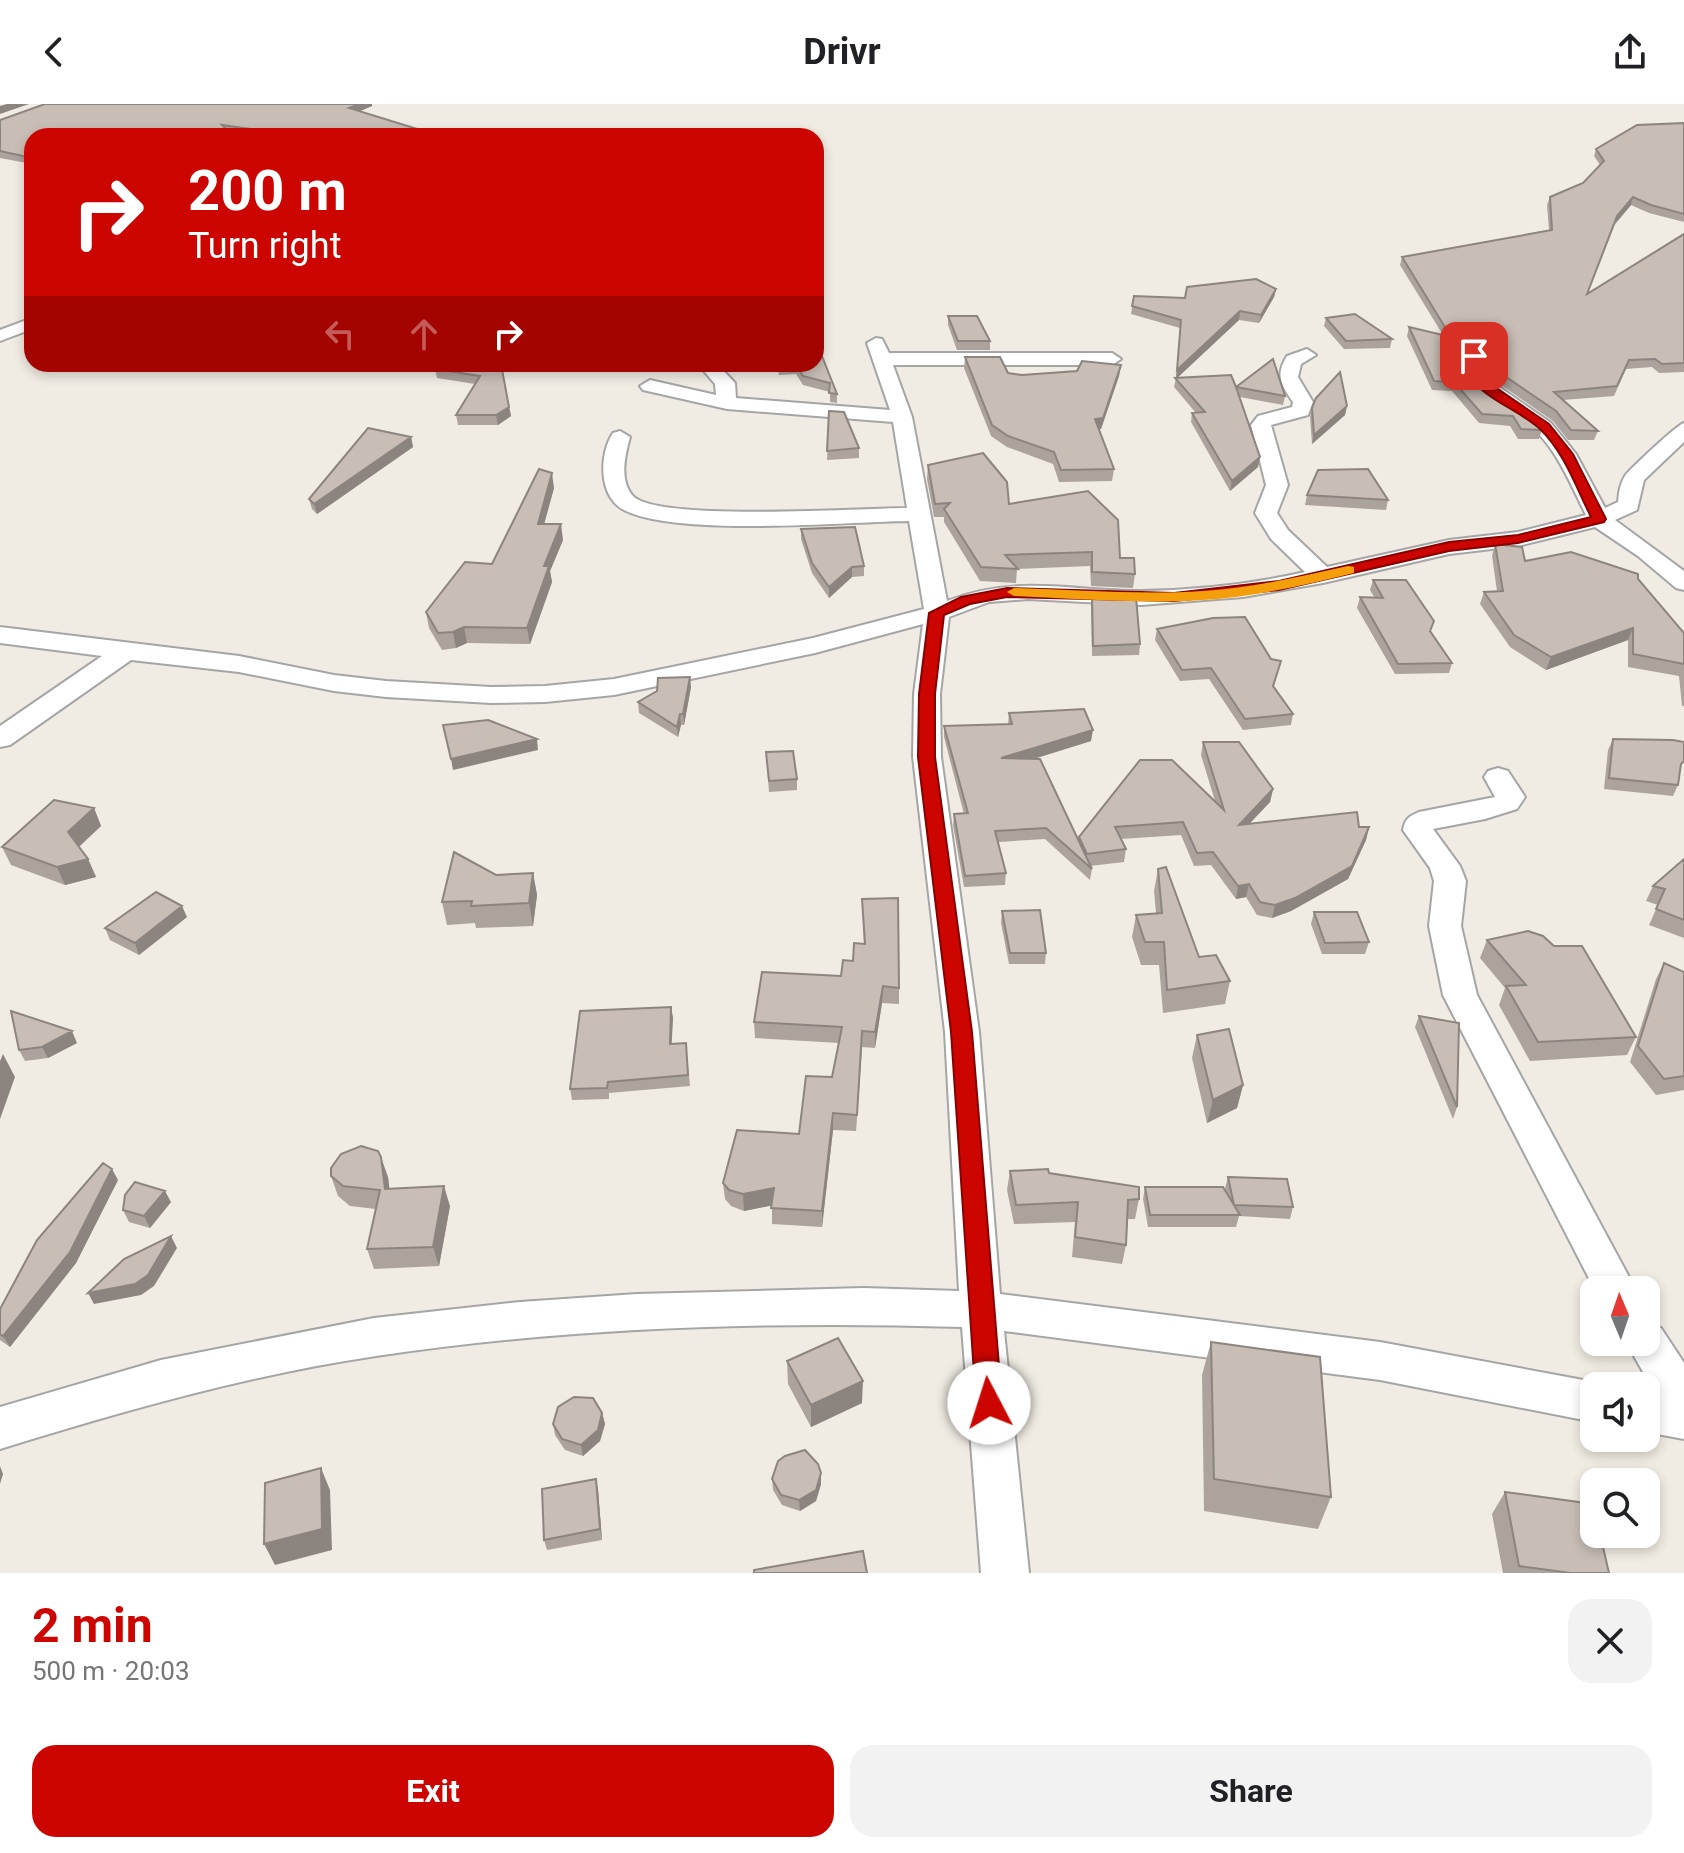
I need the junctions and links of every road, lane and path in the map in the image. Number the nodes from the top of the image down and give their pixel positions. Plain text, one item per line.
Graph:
1 (24, 326) edge
2 (0, 336) edge
3 (1307, 355) dead end
4 (1474, 356) dead end
5 (1112, 359) dead end
6 (715, 372) edge
7 (650, 386) dead end
8 (727, 403) junction
9 (902, 417) junction
10 (1684, 429) edge
11 (620, 437) dead end
12 (921, 514) junction
13 (1599, 519) junction
14 (1323, 576) junction
15 (1684, 583) edge
16 (937, 613) junction
17 (0, 635) edge
18 (125, 652) junction
19 (0, 739) edge
20 (1498, 777) dead end
21 (1609, 1276) edge
22 (981, 1310) junction
23 (1656, 1356) edge
24 (1580, 1399) edge
25 (1684, 1401) edge
26 (1660, 1415) edge
27 (1684, 1419) edge
28 (0, 1428) edge
29 (1005, 1573) edge

1 - 2 street
3 - 14 street
4 - 13 street
5 - 9 street
6 - 8 street
7 - 8 street
8 - 9 street
9 - 12 street
10 - 13 street
11 - 12 street
12 - 16 street
13 - 14 street
13 - 15 street
14 - 16 street
16 - 18 street
16 - 22 street
17 - 18 street
18 - 19 street
20 - 21 street
22 - 24 street
22 - 28 street
22 - 29 street
23 - 25 street
26 - 27 street

